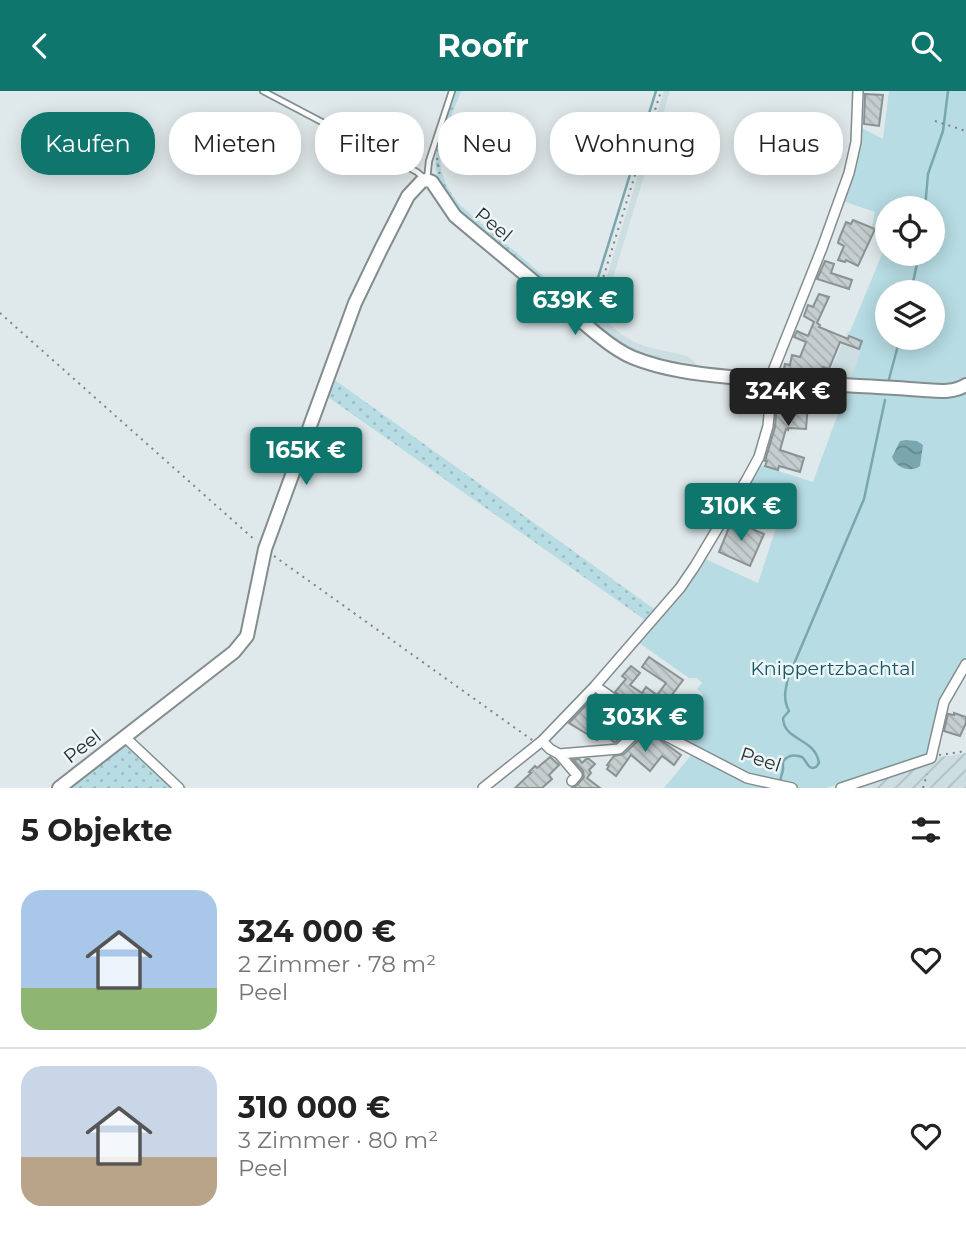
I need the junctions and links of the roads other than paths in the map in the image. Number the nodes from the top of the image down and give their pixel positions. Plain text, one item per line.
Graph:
1 (262, 91) edge
2 (452, 91) edge
3 (858, 91) edge
4 (433, 179) junction
5 (771, 381) junction
6 (966, 385) edge
7 (966, 664) edge
8 (595, 686) junction
9 (647, 722) junction
10 (132, 732) junction
11 (542, 741) junction
12 (559, 754) junction
13 (572, 781) dead end
14 (59, 788) edge
15 (179, 788) edge
16 (483, 788) edge
17 (792, 788) edge
18 (841, 788) edge

1 - 4 lane
2 - 4 lane
3 - 5 street
4 - 5 street, Peel
4 - 10 street
5 - 6 street, Peel
5 - 8 street
7 - 18 street
8 - 9 street, Peel
8 - 11 street
9 - 12 street
9 - 17 street, Peel
10 - 14 street, Peel
10 - 15 street, Peel
11 - 12 street
11 - 16 street
12 - 13 street

